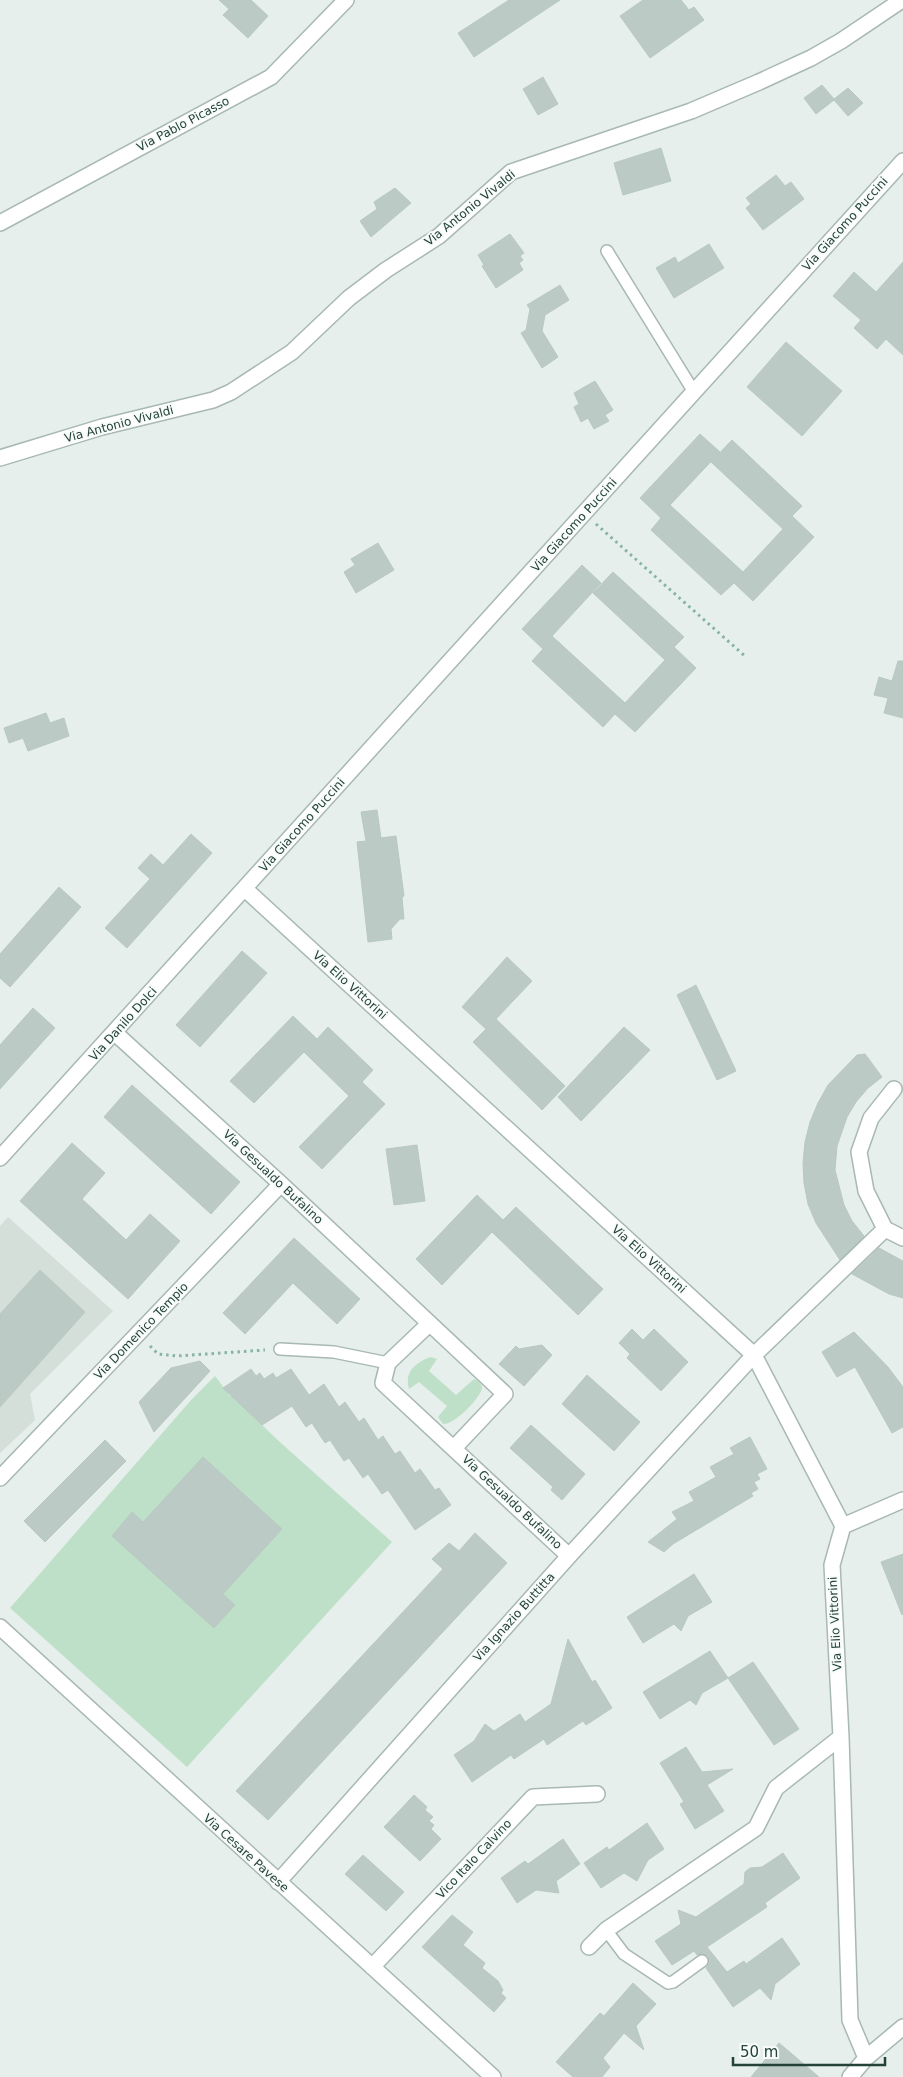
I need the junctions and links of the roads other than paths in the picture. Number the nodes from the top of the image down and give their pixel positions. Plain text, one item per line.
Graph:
1 (346, 0) edge
2 (902, 0) edge
3 (903, 161) edge
4 (0, 223) edge
5 (607, 251) dead end
6 (694, 392) junction
7 (0, 458) edge
8 (245, 889) junction
9 (115, 1032) junction
10 (894, 1089) dead end
11 (0, 1158) edge
12 (281, 1184) junction
13 (885, 1229) junction
14 (903, 1238) edge
15 (429, 1324) junction
16 (280, 1349) road end
17 (754, 1355) junction
18 (388, 1363) junction
19 (454, 1448) junction
20 (0, 1478) edge
21 (903, 1500) edge
22 (843, 1526) junction
23 (569, 1556) junction
24 (0, 1627) edge
25 (841, 1737) junction
26 (597, 1794) dead end
27 (278, 1882) junction
28 (606, 1930) junction
29 (589, 1947) dead end
30 (702, 1961) dead end
31 (372, 1967) junction
32 (903, 2027) edge
33 (866, 2058) junction
34 (493, 2077) edge
35 (850, 2077) edge

1 - 4 street, Via Pablo Picasso
2 - 7 street, Via Antonio Vivaldi
3 - 6 street, Via Giacomo Puccini
5 - 6 lane
6 - 8 street, Via Giacomo Puccini
8 - 9 street, Via Danilo Dolci
8 - 17 street, Via Elio Vittorini
9 - 11 street, Via Danilo Dolci
9 - 12 street, Via Gesualdo Bufalino
10 - 13 street
12 - 15 street, Via Gesualdo Bufalino
12 - 20 street, Via Domenico Tempio
13 - 14 street
13 - 17 street, Via Ignazio Buttitta
15 - 18 street
15 - 19 street, Via Gesualdo Bufalino
16 - 18 lane
17 - 22 street, Via Elio Vittorini
17 - 23 street, Via Ignazio Buttitta
18 - 19 street, Via Gesualdo Bufalino
19 - 23 street, Via Gesualdo Bufalino
21 - 22 street
22 - 25 street, Via Elio Vittorini
23 - 27 street, Via Ignazio Buttitta
24 - 27 street, Via Cesare Pavese
25 - 28 street
25 - 33 street, Via Elio Vittorini
26 - 31 street, Vico Italo Calvino
27 - 31 street, Via Cesare Pavese
28 - 29 street
28 - 30 lane
31 - 34 street, Via Cesare Pavese
32 - 33 street
33 - 35 street

